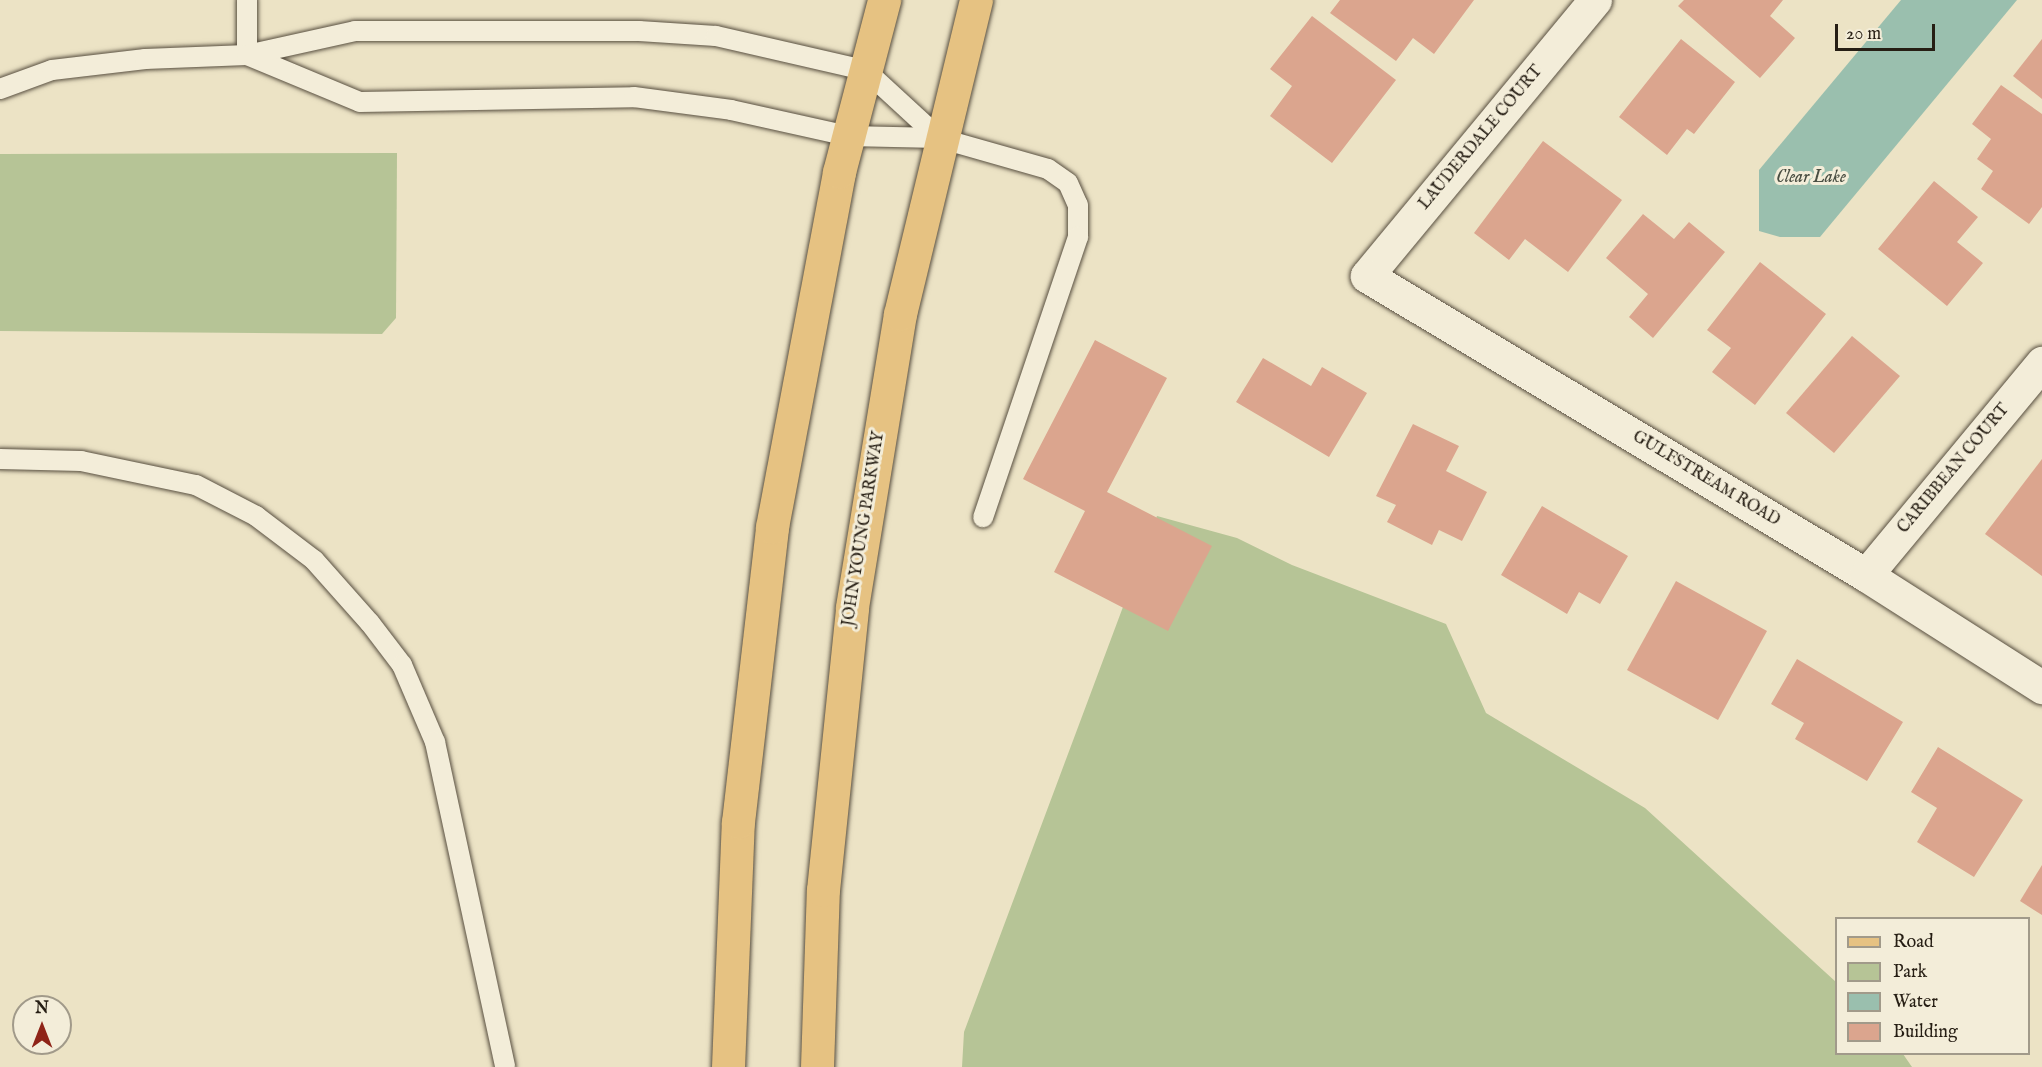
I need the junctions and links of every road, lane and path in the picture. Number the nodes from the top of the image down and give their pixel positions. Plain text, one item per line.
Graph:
1 (247, 0) edge
2 (884, 0) edge
3 (976, 0) edge
4 (1595, 0) edge
5 (247, 55) junction
6 (865, 70) junction
7 (0, 89) edge
8 (848, 136) junction
9 (939, 138) junction
10 (1367, 276) joint
11 (2042, 363) edge
12 (0, 459) edge
13 (983, 517) dead end
14 (1866, 575) junction
15 (2042, 687) edge
16 (505, 1067) edge
17 (728, 1067) edge
18 (817, 1067) edge

1 - 5 lane
2 - 6 main road
3 - 9 main road, JOHN YOUNG PARKWAY
4 - 10 street, LAUDERDALE COURT
5 - 6 lane
5 - 7 lane
5 - 8 lane
6 - 8 main road
6 - 9 lane
8 - 9 lane
8 - 17 main road
9 - 13 lane
9 - 18 main road, JOHN YOUNG PARKWAY
10 - 14 street, GULFSTREAM ROAD
11 - 14 street, CARIBBEAN COURT
12 - 16 lane
14 - 15 street, GULFSTREAM ROAD

